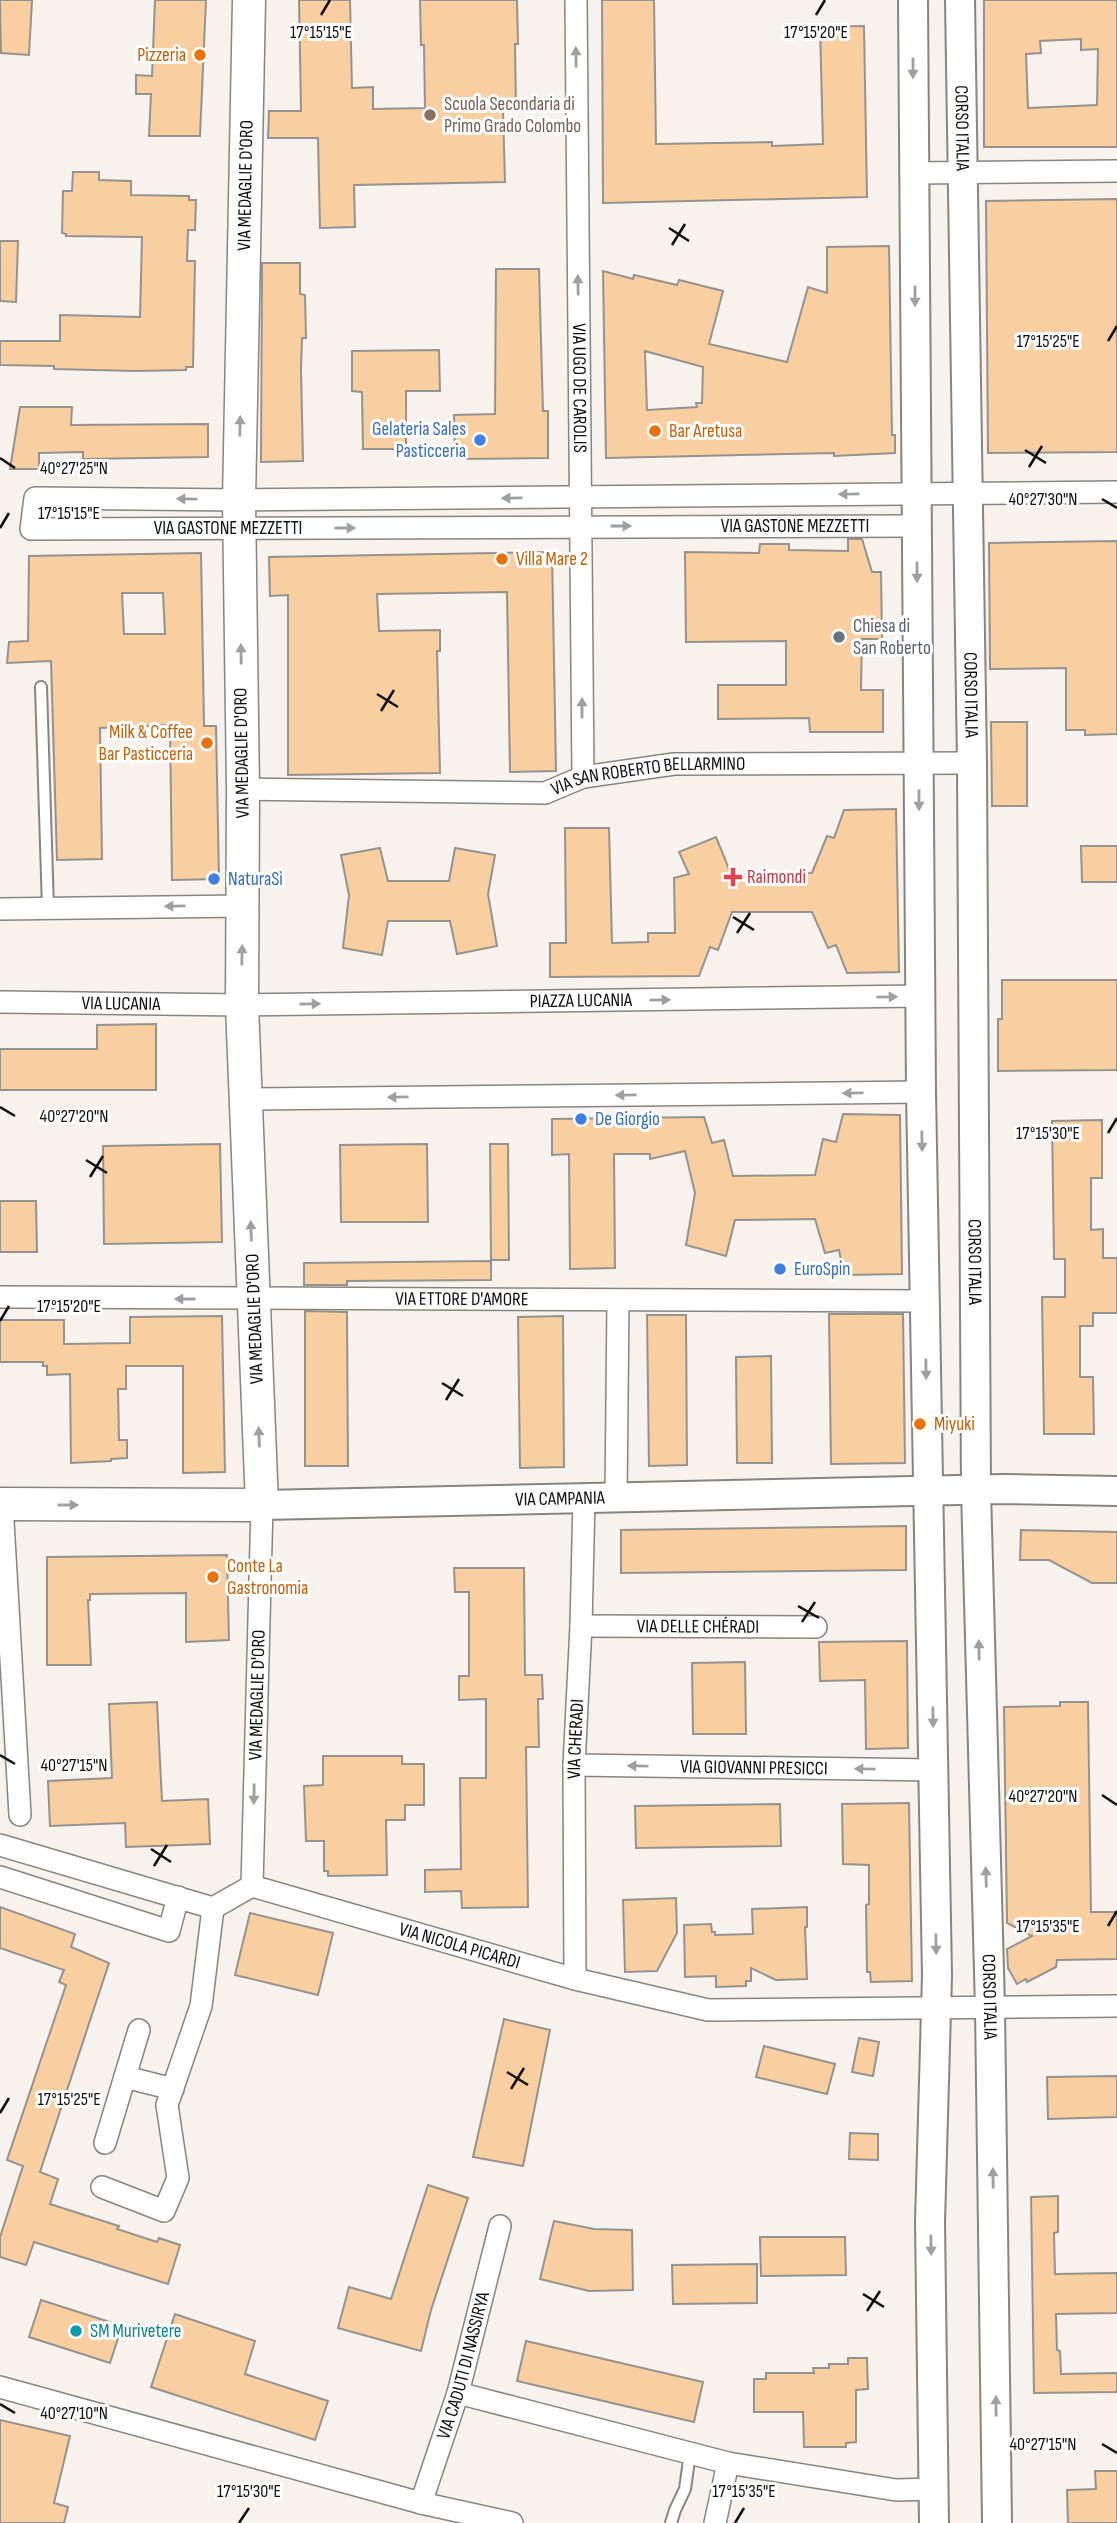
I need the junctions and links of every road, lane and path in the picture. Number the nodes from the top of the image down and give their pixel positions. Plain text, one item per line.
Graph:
1 (249, 0) edge
2 (576, 0) edge
3 (913, 0) edge
4 (960, 0) edge
5 (963, 171) junction
6 (1117, 171) edge
7 (914, 173) junction
8 (1117, 492) edge
9 (968, 493) junction
10 (917, 494) junction
11 (580, 497) junction
12 (239, 514) junction
13 (581, 526) junction
14 (917, 526) junction
15 (41, 687) dead end
16 (919, 763) junction
17 (972, 763) junction
18 (583, 777) junction
19 (243, 789) junction
20 (243, 906) junction
21 (48, 908) junction
22 (0, 909) edge
23 (921, 996) junction
24 (0, 1002) edge
25 (242, 1006) junction
26 (921, 1092) junction
27 (246, 1099) junction
28 (0, 1297) edge
29 (254, 1299) junction
30 (618, 1300) junction
31 (925, 1301) junction
32 (976, 1490) junction
33 (1117, 1491) edge
34 (929, 1492) junction
35 (616, 1498) junction
36 (584, 1499) junction
37 (1, 1504) edge
38 (262, 1505) junction
39 (581, 1626) junction
40 (816, 1627) dead end
41 (574, 1765) junction
42 (934, 1770) junction
43 (20, 1815) dead end
44 (0, 1845) edge
45 (0, 1877) edge
46 (252, 1886) junction
47 (178, 1898) junction
48 (213, 1908) junction
49 (575, 1979) junction
50 (1117, 2006) edge
51 (936, 2008) junction
52 (990, 2008) junction
53 (139, 2030) dead end
54 (125, 2077) junction
55 (173, 2089) junction
56 (105, 2143) dead end
57 (102, 2187) dead end
58 (500, 2227) dead end
59 (0, 2387) edge
60 (458, 2393) junction
61 (690, 2453) junction
62 (728, 2463) junction
63 (934, 2489) junction
64 (421, 2503) junction
65 (512, 2523) edge
66 (671, 2523) edge
67 (715, 2523) edge
68 (934, 2523) edge
69 (997, 2523) edge

12 -> 1 main road, VIA MEDAGLIE D'ORO
11 -> 2 street, VIA UGO DE CAROLIS
3 -> 7 street
4 - 5 street, CORSO ITALIA
5 - 6 street
5 - 7 street
5 - 9 street, CORSO ITALIA
7 -> 10 street
8 - 9 street, VIA GASTONE MEZZETTI
9 - 10 street, VIA GASTONE MEZZETTI
9 - 17 street, CORSO ITALIA
10 -> 11 street, VIA GASTONE MEZZETTI
10 - 14 street
11 -> 12 street, VIA GASTONE MEZZETTI
11 - 13 street, VIA UGO DE CAROLIS
12 -> 12 street, VIA GASTONE MEZZETTI
12 -> 13 street, VIA GASTONE MEZZETTI
19 -> 12 main road, VIA MEDAGLIE D'ORO
13 -> 14 street, VIA GASTONE MEZZETTI
18 -> 13 street, VIA UGO DE CAROLIS
14 -> 16 street
15 - 21 lane
16 - 17 street, VIA SAN ROBERTO BELLARMINO
16 - 18 street, VIA SAN ROBERTO BELLARMINO
16 -> 23 street
17 - 32 street, CORSO ITALIA
18 - 19 street, VIA SAN ROBERTO BELLARMINO
19 - 20 main road, VIA MEDAGLIE D'ORO
20 -> 21 street
25 -> 20 main road, VIA MEDAGLIE D'ORO
21 - 22 street
25 -> 23 street, PIAZZA LUCANIA
23 - 26 street
24 - 25 street, VIA LUCANIA
25 - 27 main road, VIA MEDAGLIE D'ORO
26 -> 27 street
26 -> 31 street
29 -> 27 main road, VIA MEDAGLIE D'ORO
29 -> 28 street, VIA ETTORE D'AMORE
29 - 30 street, VIA ETTORE D'AMORE
38 -> 29 main road, VIA MEDAGLIE D'ORO
30 - 31 street, VIA ETTORE D'AMORE
30 - 35 street
31 -> 34 street
32 - 33 street, VIA CAMPANIA
32 - 34 street, VIA CAMPANIA
52 -> 32 street, CORSO ITALIA
34 - 35 street, VIA CAMPANIA
34 -> 42 street
35 - 36 street, VIA CAMPANIA
36 - 38 street, VIA CAMPANIA
36 - 39 street, VIA CHERADI
37 -> 38 main road, VIA CAMPANIA
37 - 43 street, VIA CAMPANIA
38 -> 46 street, VIA MEDAGLIE D'ORO
39 - 40 street, VIA DELLE CHÉRADI
39 - 41 street, VIA CHERADI
42 -> 41 street, VIA GIOVANNI PRESICCI
41 - 49 street, VIA CHERADI
42 -> 51 street
44 - 47 street
45 - 47 street
46 - 48 street
46 - 49 street, VIA NICOLA PICARDI
47 - 48 street
48 - 55 street
49 - 51 street, VIA NICOLA PICARDI
50 - 52 street, VIA NICOLA PICARDI
51 - 52 street, VIA NICOLA PICARDI
51 -> 63 street
69 -> 52 street, CORSO ITALIA
53 - 54 street
54 - 55 street
54 - 56 street
55 - 57 street
58 - 60 street, VIA CADUTI DI NASSIRYA
59 - 64 street
60 - 61 street
60 - 64 street, VIA CADUTI DI NASSIRYA
61 - 62 street
61 - 66 lane
62 - 63 street
62 - 67 street
63 - 68 street
64 - 65 street

